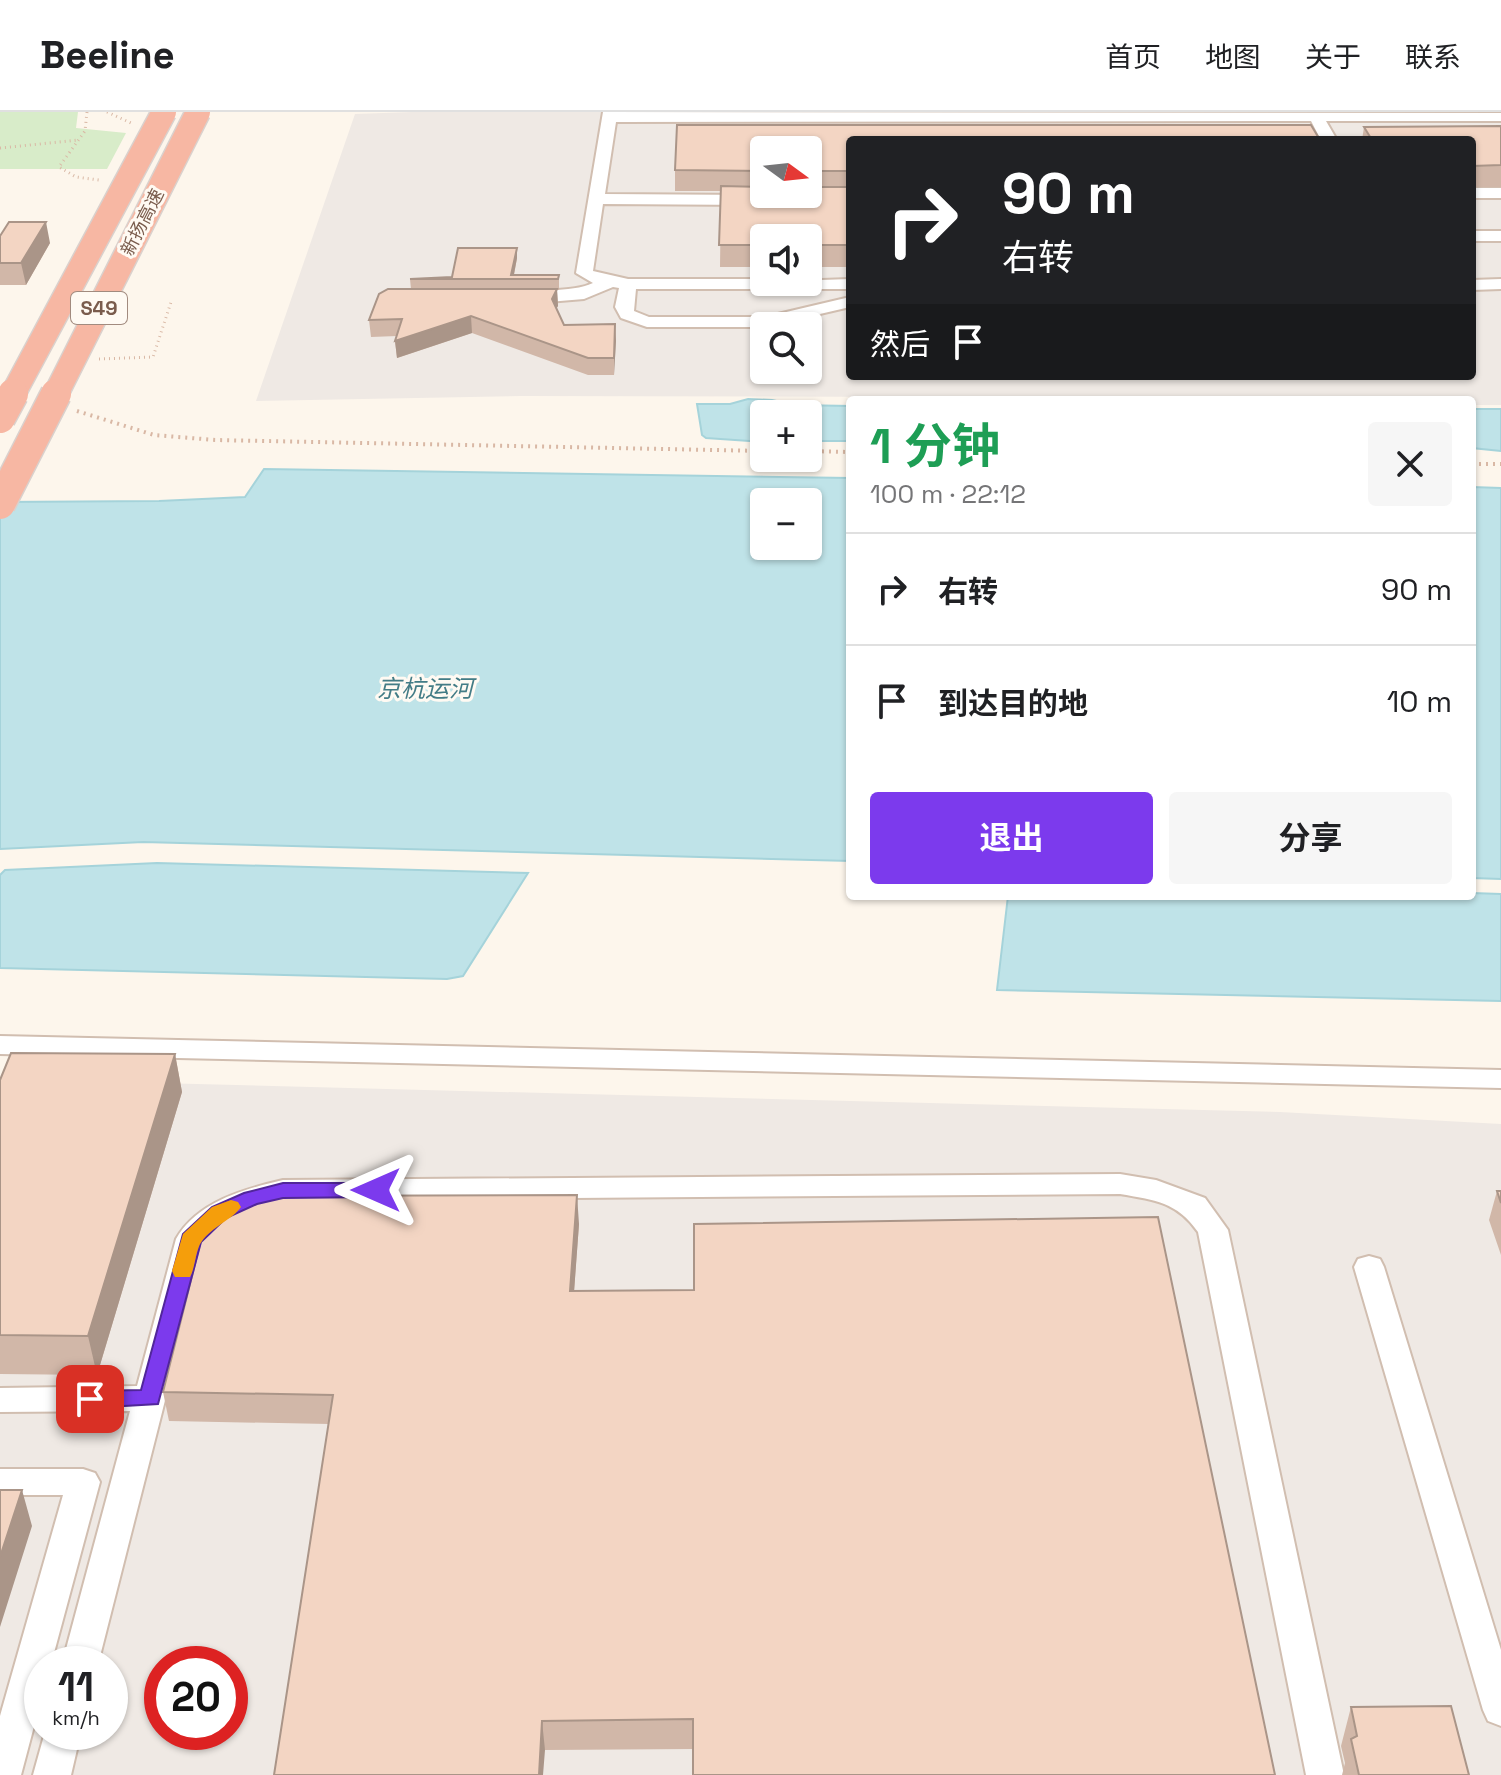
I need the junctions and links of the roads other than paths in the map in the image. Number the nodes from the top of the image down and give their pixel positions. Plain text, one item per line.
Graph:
1 (164, 112) edge
2 (198, 112) edge
3 (609, 115) edge
4 (1316, 117) junction
5 (1501, 117) edge
6 (1327, 136) edge
7 (1476, 193) edge
8 (1501, 193) edge
9 (596, 199) junction
10 (750, 200) edge
11 (1476, 236) edge
12 (1501, 236) edge
13 (609, 282) junction
14 (628, 284) junction
15 (846, 284) edge
16 (1501, 284) edge
17 (1476, 285) edge
18 (508, 298) edge
19 (846, 303) edge
20 (0, 418) edge
21 (0, 504) edge
22 (0, 1045) edge
23 (1501, 1079) edge
24 (1369, 1267) dead end
25 (150, 1398) junction
26 (0, 1400) edge
27 (0, 1482) edge
28 (85, 1646) edge
29 (1501, 1710) edge
30 (58, 1750) edge
31 (3, 1764) edge
32 (52, 1775) edge
33 (1325, 1775) edge

1 - 20 highway, 新扬高速 / S49, bridge
2 - 21 highway, 新扬高速 / S49, bridge
3 - 4 street
3 - 9 street
4 - 5 street
4 - 6 street
7 - 8 street
9 - 10 street
9 - 13 street
11 - 12 street
13 - 14 street
13 - 18 street
14 - 15 street
14 - 19 street
16 - 17 street
22 - 23 street
24 - 29 street
25 - 26 street
25 - 28 street
25 - 33 street
27 - 31 street
30 - 32 street

